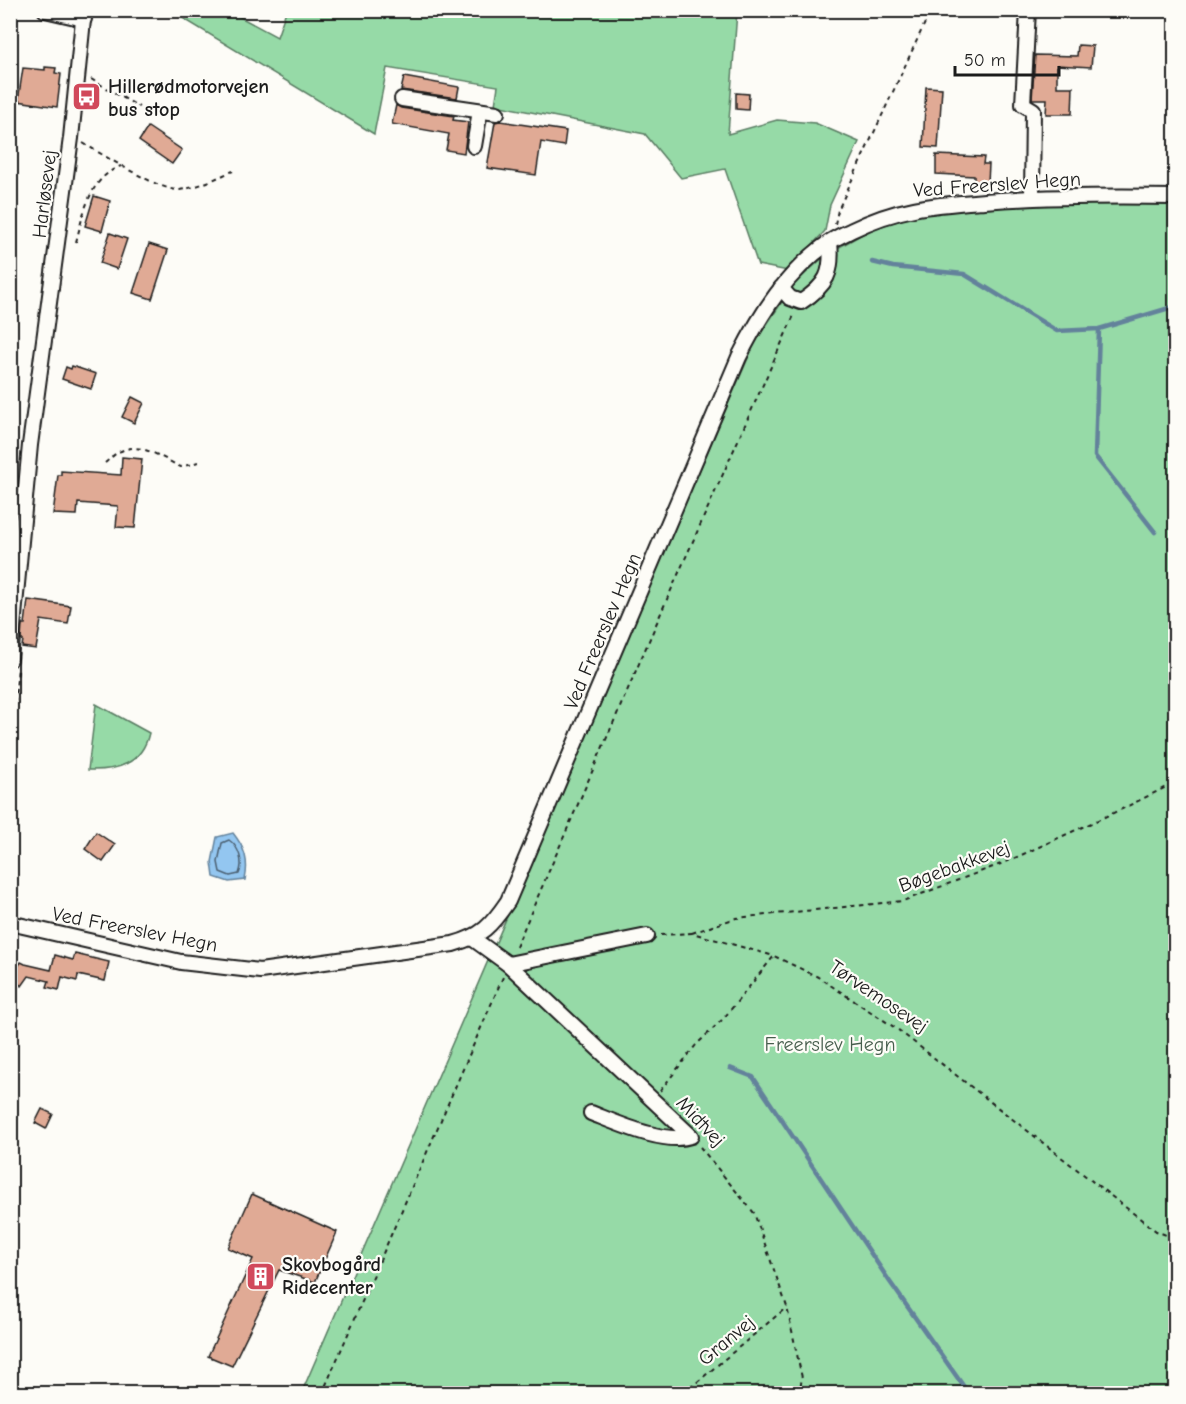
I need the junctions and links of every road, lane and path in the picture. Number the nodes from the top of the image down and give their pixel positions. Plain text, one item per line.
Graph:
1 (45, 10) edge
2 (931, 10) edge
3 (1028, 10) edge
4 (84, 15) edge
5 (78, 72) junction
6 (402, 99) dead end
7 (139, 107) dead end
8 (480, 111) junction
9 (497, 113) dead end
10 (71, 138) junction
11 (474, 146) dead end
12 (121, 165) junction
13 (233, 171) dead end
14 (1032, 197) junction
15 (1176, 197) edge
16 (76, 242) dead end
17 (830, 242) junction
18 (781, 288) junction
19 (801, 303) junction
20 (198, 462) dead end
21 (105, 463) dead end
22 (10, 659) edge
23 (1176, 782) edge
24 (10, 923) edge
25 (692, 933) junction
26 (647, 936) joint
27 (472, 938) junction
28 (774, 956) junction
29 (508, 964) junction
30 (651, 1098) junction
31 (591, 1113) dead end
32 (691, 1136) junction
33 (1176, 1239) edge
34 (787, 1307) junction
35 (322, 1394) edge
36 (682, 1394) edge
37 (800, 1394) edge

1 - 4 street, Harløsevej
2 - 17 path
3 - 14 street
4 - 5 street, Harløsevej
5 - 7 path
5 - 10 street, Harløsevej
6 - 8 street
8 - 9 street
8 - 11 street
10 - 12 path
10 - 22 street, Harløsevej
12 - 13 path
12 - 16 path
14 - 15 street, Ved Freerslev Hegn
14 - 17 street, Ved Freerslev Hegn
17 - 18 street, Ved Freerslev Hegn
17 - 19 street
18 - 19 street
18 - 27 street, Ved Freerslev Hegn
19 - 29 path
20 - 21 path
23 - 25 path, Bøgebakkevej
24 - 27 street, Ved Freerslev Hegn
25 - 26 path, Tørvemosevej
25 - 28 path, Tørvemosevej
26 - 29 street
27 - 29 street, Midtvej
28 - 30 path
28 - 33 path, Tørvemosevej
29 - 30 street, Midtvej
29 - 35 path
30 - 32 street, Midtvej
31 - 32 street
32 - 34 path, Midtvej
34 - 36 path, Granvej
34 - 37 path, Midtvej

